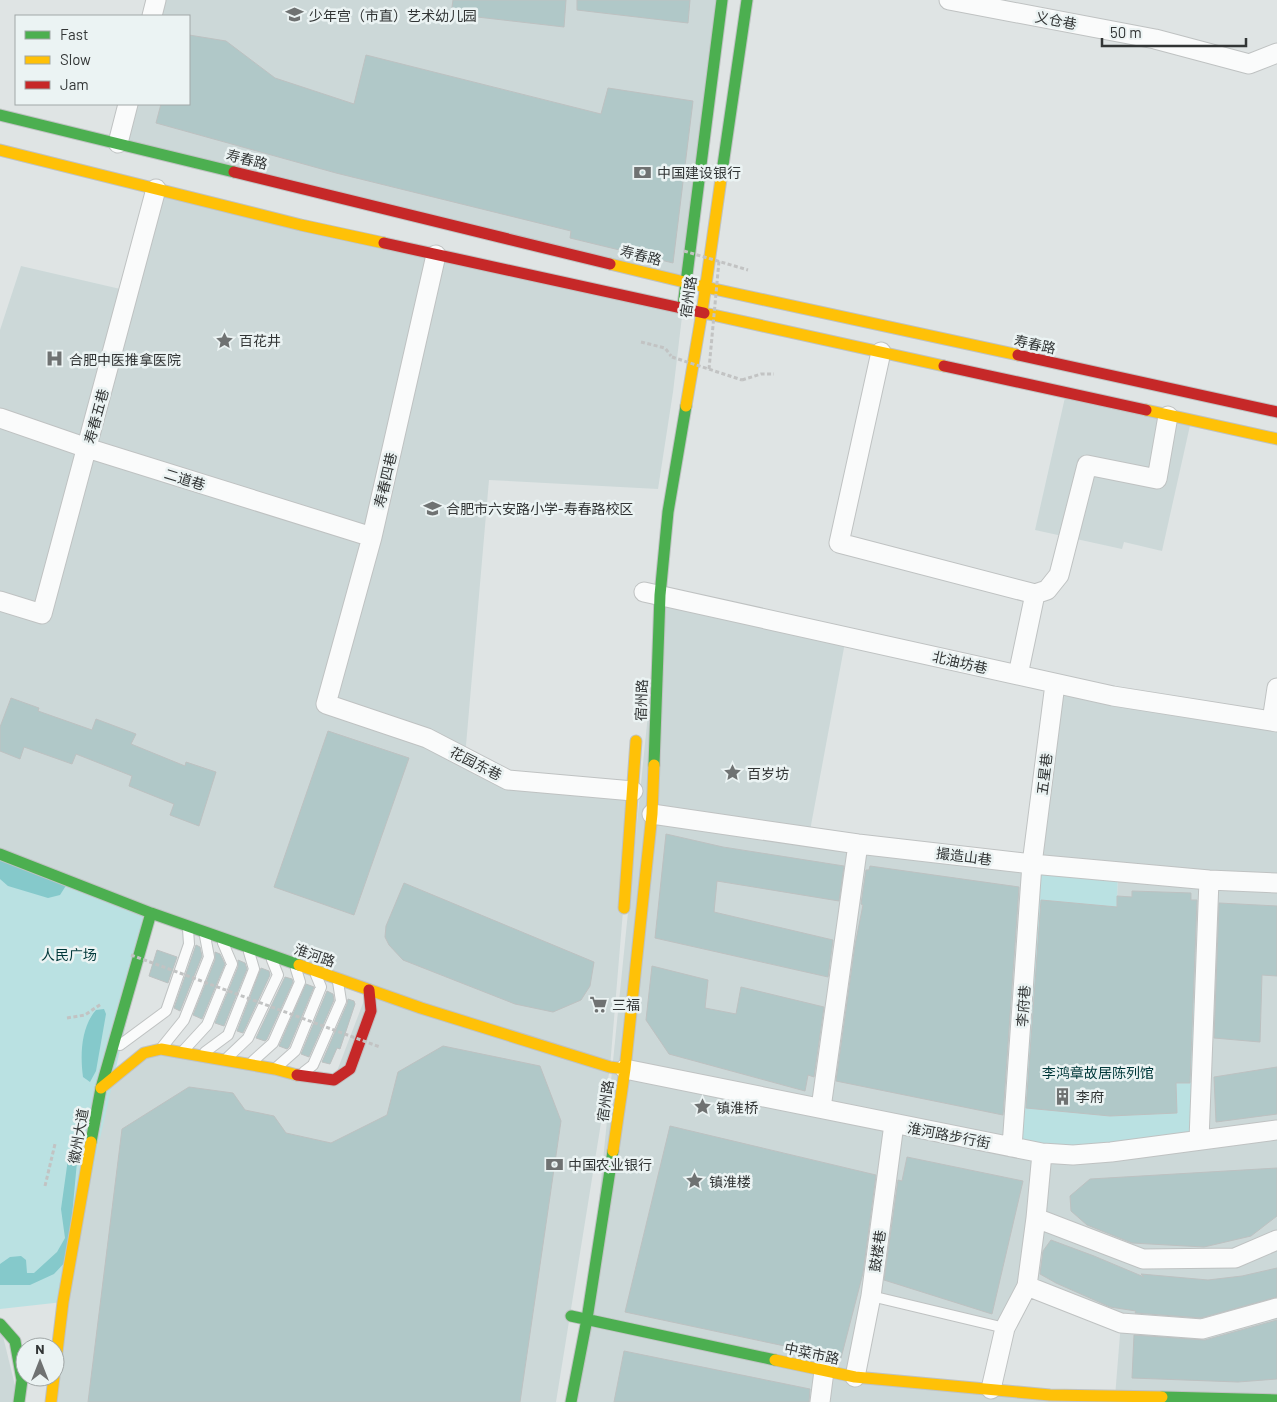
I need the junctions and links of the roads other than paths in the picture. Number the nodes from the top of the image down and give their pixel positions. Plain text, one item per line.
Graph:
1 (156, 0) edge
2 (722, 0) edge
3 (747, 0) edge
4 (949, 0) edge
5 (152, 15) edge
6 (1277, 53) edge
7 (128, 105) edge
8 (0, 114) edge
9 (118, 143) junction
10 (0, 150) edge
11 (156, 189) junction
12 (436, 255) junction
13 (686, 282) junction
14 (705, 287) junction
15 (702, 312) junction
16 (682, 313) junction
17 (881, 352) junction
18 (1277, 412) edge
19 (1168, 416) junction
20 (0, 418) edge
21 (1277, 439) edge
22 (87, 448) junction
23 (372, 537) junction
24 (648, 592) junction
25 (1035, 594) junction
26 (0, 601) edge
27 (1018, 675) junction
28 (1055, 684) junction
29 (1277, 688) edge
30 (326, 704) joint
31 (1275, 722) edge
32 (636, 734) dead end
33 (633, 791) junction
34 (652, 814) junction
35 (858, 844) junction
36 (0, 854) edge
37 (1032, 864) junction
38 (1209, 880) junction
39 (1277, 883) edge
40 (151, 913) junction
41 (622, 924) dead end
42 (188, 926) junction
43 (204, 931) junction
44 (221, 937) junction
45 (247, 947) junction
46 (271, 955) junction
47 (294, 963) junction
48 (314, 970) junction
49 (338, 979) junction
50 (369, 990) junction
51 (161, 1049) junction
52 (113, 1050) junction
53 (182, 1052) junction
54 (200, 1056) junction
55 (224, 1061) junction
56 (248, 1066) junction
57 (613, 1068) junction
58 (274, 1069) junction
59 (299, 1075) junction
60 (101, 1088) junction
61 (821, 1108) junction
62 (894, 1124) junction
63 (1277, 1130) edge
64 (1199, 1140) junction
65 (1012, 1147) junction
66 (1042, 1153) junction
67 (1036, 1218) junction
68 (1277, 1240) edge
69 (1027, 1286) junction
70 (871, 1296) junction
71 (1277, 1308) edge
72 (571, 1315) dead end
73 (587, 1319) junction
74 (0, 1324) edge
75 (1005, 1328) junction
76 (59, 1337) edge
77 (824, 1371) junction
78 (855, 1377) junction
79 (53, 1387) edge
80 (991, 1389) junction
81 (1051, 1399) edge
82 (1277, 1400) edge
83 (19, 1402) edge
84 (51, 1402) edge
85 (571, 1402) edge
86 (820, 1402) edge

1 - 5 street
2 - 13 main road, 宿州路
3 - 14 main road, 宿州路
4 - 6 street, 义仓巷
7 - 9 street
8 - 9 main road, 寿春路
9 - 13 main road, 寿春路
10 - 11 main road
11 - 12 main road
11 - 22 street, 寿春五巷
12 - 16 main road
12 - 23 street, 寿春四巷
13 - 14 main road, 寿春路
13 - 16 main road, 宿州路
14 - 15 main road, 宿州路
14 - 18 main road, 寿春路
15 - 16 main road
15 - 17 main road
15 - 24 main road, 宿州路
17 - 19 main road
17 - 25 street
19 - 21 main road
19 - 25 street
20 - 22 street, 二道巷
22 - 23 street, 二道巷
22 - 26 street, 寿春五巷
23 - 30 street, 寿春四巷
24 - 27 street, 北油坊巷
24 - 34 main road, 宿州路
25 - 27 street
27 - 28 street, 北油坊巷
28 - 31 street, 北油坊巷
28 - 37 street, 五星巷
29 - 31 street
30 - 33 street, 花园东巷
32 - 33 main road, 宿州路
33 - 41 main road, 宿州路
34 - 35 street, 撮造山巷
34 - 57 main road, 宿州路
35 - 37 street, 撮造山巷
35 - 61 street
36 - 40 main road, 淮河路
37 - 38 street, 撮造山巷
37 - 65 street, 李府巷
38 - 39 street, 撮造山巷
38 - 64 street
40 - 42 main road, 淮河路
40 - 52 main road, 徽州大道
42 - 43 main road, 淮河路
42 - 52 lane
43 - 44 main road, 淮河路
43 - 51 lane
44 - 45 main road, 淮河路
44 - 53 lane
45 - 46 main road, 淮河路
45 - 54 lane
46 - 47 main road, 淮河路
46 - 55 lane
47 - 48 main road, 淮河路
47 - 56 lane
48 - 49 main road, 淮河路
48 - 58 lane
49 - 50 main road, 淮河路
49 - 59 lane
50 - 57 main road, 淮河路
50 - 59 main road
51 - 53 main road
51 - 60 main road
52 - 60 main road, 徽州大道
53 - 54 main road
54 - 55 main road
55 - 56 main road
56 - 58 main road
57 - 61 street, 淮河路步行街
57 - 73 main road, 宿州路
58 - 59 main road
60 - 76 main road, 徽州大道
61 - 62 street, 淮河路步行街
62 - 65 street, 淮河路步行街
62 - 70 street, 鼓楼巷
63 - 64 street, 淮河路步行街
64 - 66 street, 淮河路步行街
65 - 66 street, 淮河路步行街
66 - 67 street
67 - 68 street
67 - 69 street
69 - 71 street
69 - 75 street
70 - 75 lane
70 - 78 street, 鼓楼巷
72 - 73 main road, 中菜市路
73 - 77 main road, 中菜市路
73 - 85 main road, 宿州路
74 - 83 main road
75 - 80 street
77 - 78 main road, 中菜市路
77 - 86 street
78 - 80 main road, 中菜市路
79 - 84 main road
80 - 81 main road, 中菜市路
81 - 82 main road, 中菜市路

